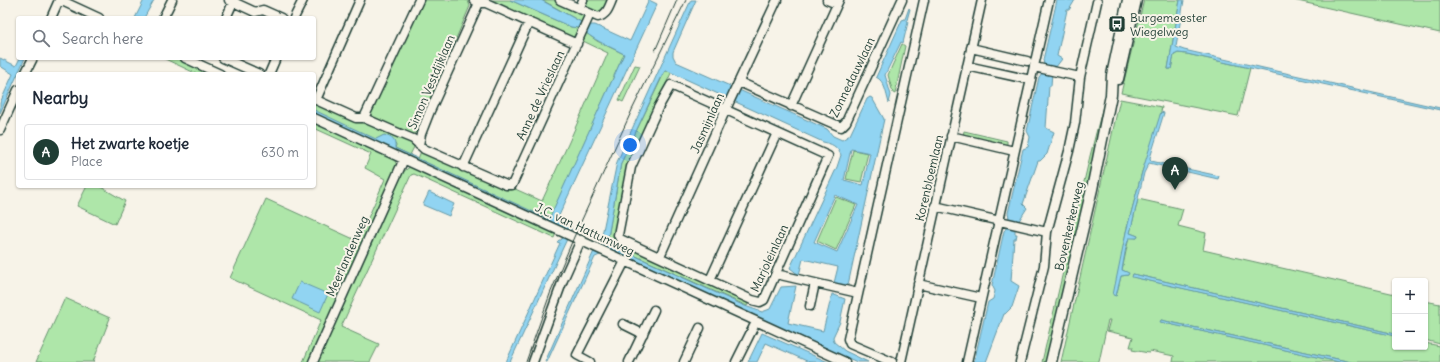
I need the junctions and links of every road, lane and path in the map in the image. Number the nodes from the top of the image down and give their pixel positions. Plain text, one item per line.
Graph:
1 (59, 0) edge
2 (172, 0) edge
3 (303, 0) edge
4 (360, 0) edge
5 (419, 0) edge
6 (560, 0) edge
7 (583, 0) edge
8 (612, 0) edge
9 (777, 0) edge
10 (827, 0) edge
11 (902, 0) edge
12 (924, 0) edge
13 (982, 0) edge
14 (1049, 0) edge
15 (1128, 0) edge
16 (1136, 0) edge
17 (232, 1) edge
18 (477, 1) edge
19 (838, 2) edge
20 (1097, 2) dead end
21 (579, 9) junction
22 (590, 14) junction
23 (52, 16) edge
24 (95, 16) edge
25 (164, 16) edge
26 (227, 16) edge
27 (276, 16) edge
28 (295, 16) edge
29 (529, 22) junction
30 (577, 44) junction
31 (972, 48) junction
32 (32, 60) edge
33 (189, 60) edge
34 (228, 60) edge
35 (275, 60) edge
36 (1027, 61) dead end
37 (967, 66) junction
38 (1037, 68) junction
39 (26, 72) edge
40 (216, 72) edge
41 (254, 72) edge
42 (270, 72) edge
43 (1080, 77) junction
44 (1031, 80) junction
45 (738, 84) junction
46 (16, 94) edge
47 (1111, 95) junction
48 (316, 97) edge
49 (316, 99) edge
50 (727, 106) junction
51 (791, 106) junction
52 (364, 118) junction
53 (316, 119) edge
54 (0, 130) edge
55 (777, 133) junction
56 (951, 136) junction
57 (419, 145) junction
58 (1014, 151) junction
59 (404, 160) junction
60 (463, 167) junction
61 (512, 185) joint
62 (935, 206) junction
63 (1002, 222) junction
64 (1048, 232) junction
65 (581, 240) junction
66 (660, 256) junction
67 (625, 261) junction
68 (776, 274) junction
69 (710, 280) junction
70 (815, 283) junction
71 (918, 284) junction
72 (858, 293) junction
73 (982, 298) junction
74 (810, 306) dead end
75 (654, 310) dead end
76 (756, 322) junction
77 (623, 324) dead end
78 (700, 328) dead end
79 (643, 334) junction
80 (312, 362) edge
81 (533, 362) edge
82 (590, 362) edge
83 (629, 362) edge
84 (684, 362) edge
85 (736, 362) edge
86 (845, 362) edge
87 (892, 362) edge
88 (901, 362) edge
89 (967, 362) edge
90 (1020, 362) edge
91 (1051, 362) edge

1 - 23 street
1 - 24 street
2 - 25 street
3 - 28 street
4 - 48 street
5 - 52 street
6 - 21 street
7 - 21 street
8 - 22 street
9 - 45 street, Jasmijnlaan
10 - 19 street
11 - 51 street, Zonnedauwlaan
12 - 72 street
13 - 31 street, Korenbloemlaan
14 - 38 street
15 - 47 main road, Bovenkerkerweg
16 - 47 main road, Bovenkerkerweg
17 - 26 street
17 - 27 street
18 - 29 street
18 - 57 street, Simon Vestdijklaan
19 - 51 street
20 - 43 street
21 - 22 street
22 - 30 street, Anne de Vrieslaan
29 - 30 street
29 - 60 street
30 - 61 street, Anne de Vrieslaan
31 - 36 street
31 - 37 street, Korenbloemlaan
32 - 39 street
33 - 40 street
34 - 41 street
35 - 42 street
37 - 44 street
37 - 56 street, Korenbloemlaan
38 - 43 street
38 - 44 street
43 - 64 street
44 - 58 street
45 - 50 street, Jasmijnlaan
45 - 51 street, Zonnedauwlaan
46 - 54 street
47 - 91 main road, Bovenkerkerweg
49 - 52 street
50 - 55 street, Marjoleinlaan
50 - 66 street, Jasmijnlaan
50 - 66 street, Marjoleinlaan
52 - 57 street
53 - 59 street, J.C. van Hattumweg
55 - 68 street, Marjoleinlaan
55 - 69 street
56 - 58 street
56 - 62 street, Korenbloemlaan
57 - 60 street, Simon Vestdijklaan
58 - 63 street
59 - 65 street, J.C. van Hattumweg
59 - 80 street, Meerlandenweg
60 - 61 street, Simon Vestdijklaan
62 - 63 street
62 - 71 street, Korenbloemlaan
63 - 64 street
63 - 73 street
64 - 90 street
65 - 67 street, J.C. van Hattumweg
65 - 81 street
66 - 69 street, Marjoleinlaan
67 - 76 street, J.C. van Hattumweg
67 - 82 street
68 - 69 street, Marjoleinlaan
68 - 70 street
70 - 72 street
70 - 74 street
71 - 73 street
71 - 88 street, Korenbloemlaan
72 - 87 street
73 - 89 street
75 - 79 street
76 - 85 street
76 - 86 street, J.C. van Hattumweg
77 - 79 street
78 - 84 street
79 - 83 street

